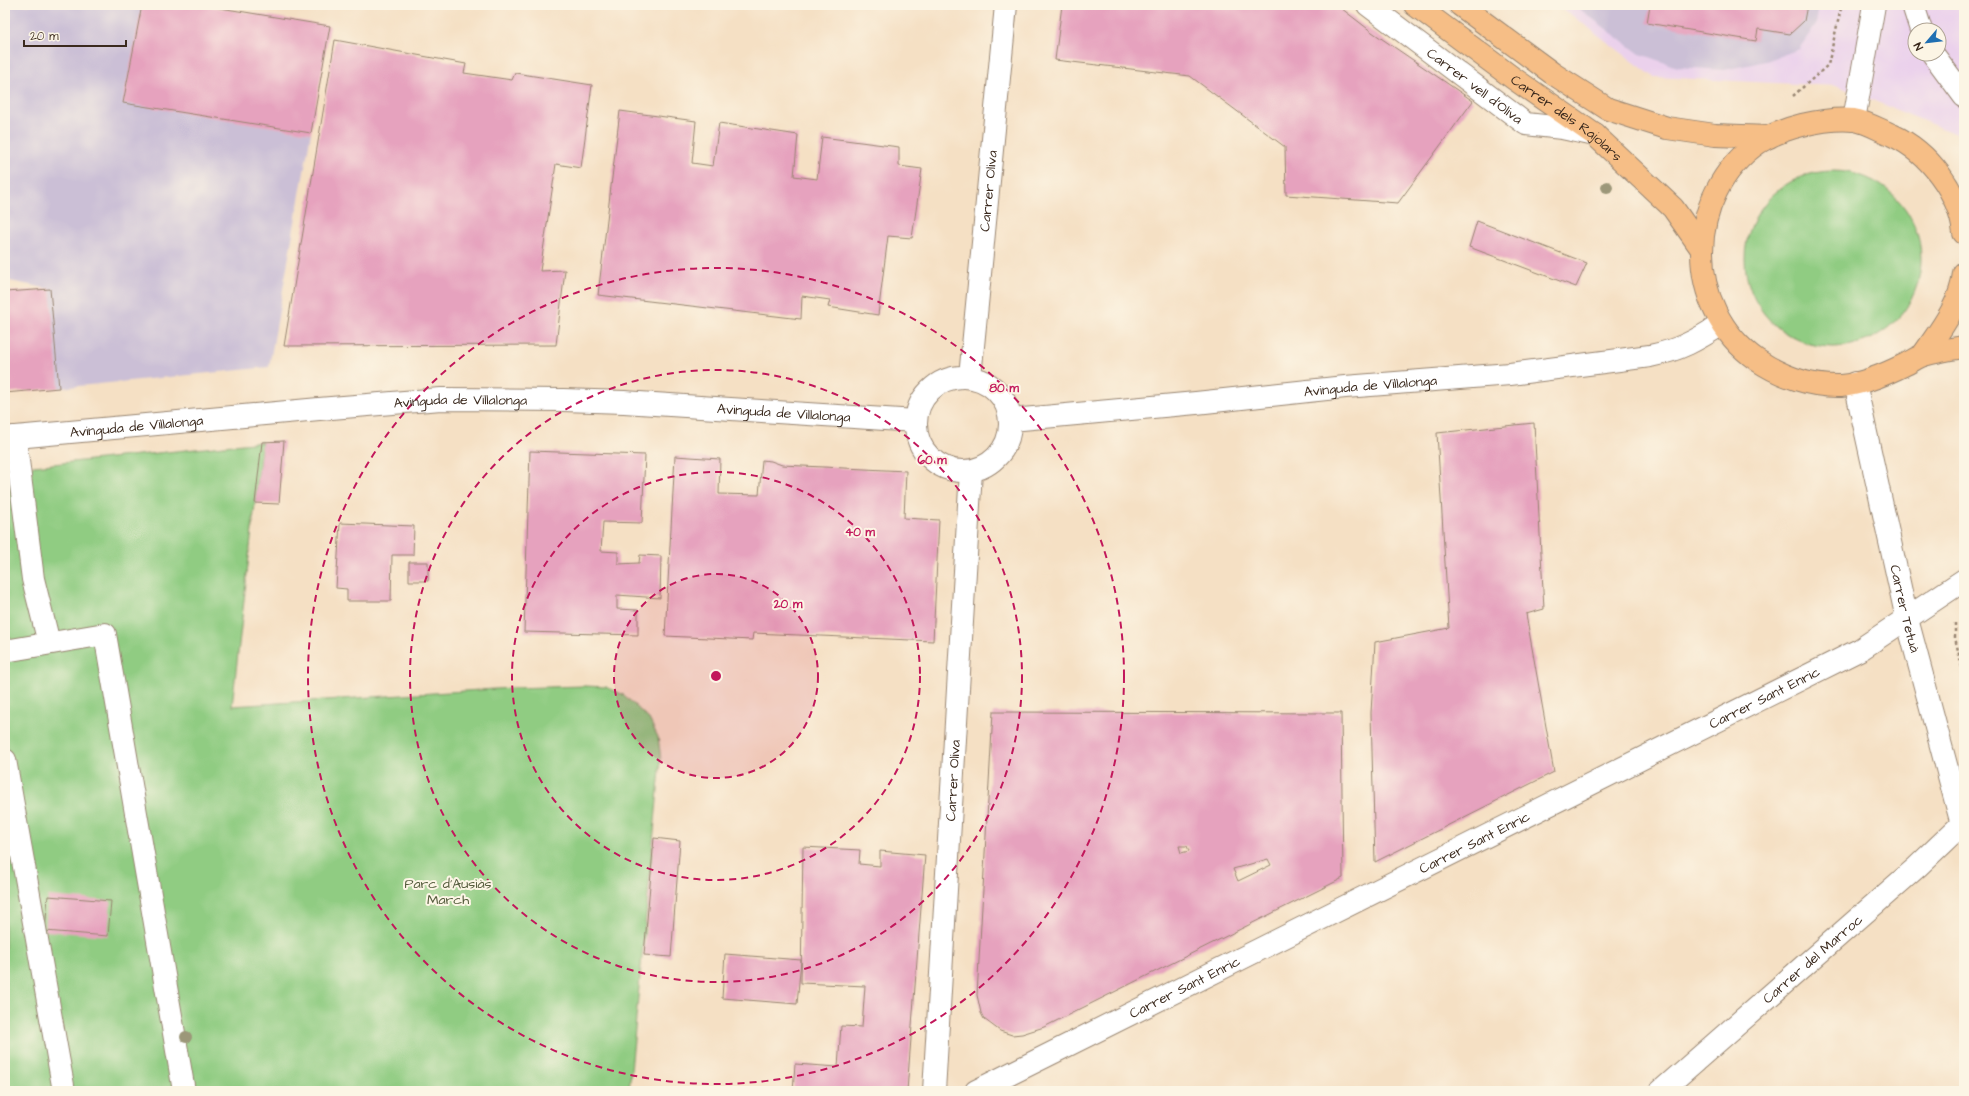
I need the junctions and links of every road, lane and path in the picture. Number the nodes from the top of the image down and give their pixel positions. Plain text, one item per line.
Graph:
1 (1006, 5) edge
2 (1368, 5) edge
3 (1416, 5) edge
4 (1460, 5) edge
5 (1874, 5) edge
6 (1913, 5) edge
7 (1841, 8) dead end
8 (1918, 22) edge
9 (1939, 62) edge
10 (1964, 96) edge
11 (1791, 98) dead end
12 (1854, 120) junction
13 (1595, 134) junction
14 (1769, 137) junction
15 (1964, 229) edge
16 (1701, 248) junction
17 (1964, 273) edge
18 (1722, 324) junction
19 (1964, 347) edge
20 (1923, 355) junction
21 (970, 377) junction
22 (1855, 383) junction
23 (1011, 420) junction
24 (916, 421) junction
25 (10, 438) edge
26 (971, 471) junction
27 (1964, 580) edge
28 (1907, 619) junction
29 (1956, 621) dead end
30 (49, 643) junction
31 (5, 651) edge
32 (1964, 675) edge
33 (5, 760) edge
34 (1963, 828) edge
35 (64, 1091) edge
36 (184, 1091) edge
37 (934, 1091) edge
38 (976, 1091) edge
39 (1661, 1091) edge

1 - 21 street, Carrer Oliva
2 - 13 street, Carrer vell d'Oliva
3 - 13 main road, Carrer dels Rajolars
4 - 14 main road, Carrer dels Rajolars
5 - 12 street
6 - 8 street
7 - 11 path
9 - 10 street
12 - 14 main road
12 - 15 main road
13 - 16 main road, Carrer dels Rajolars
14 - 16 main road
16 - 18 main road
17 - 20 main road
18 - 22 main road
18 - 23 street, Avinguda de Villalonga
19 - 20 main road
20 - 22 main road
21 - 23 street
21 - 24 street
22 - 28 street, Carrer Tetuà
23 - 26 street
24 - 25 street, Avinguda de Villalonga
24 - 26 street
25 - 30 street
26 - 37 street, Carrer Oliva
27 - 28 street, Carrer Sant Enric
28 - 34 street, Carrer Tetuà
28 - 38 street, Carrer Sant Enric
29 - 32 path
30 - 31 street
30 - 36 street
33 - 35 street
34 - 39 street, Carrer del Marroc

